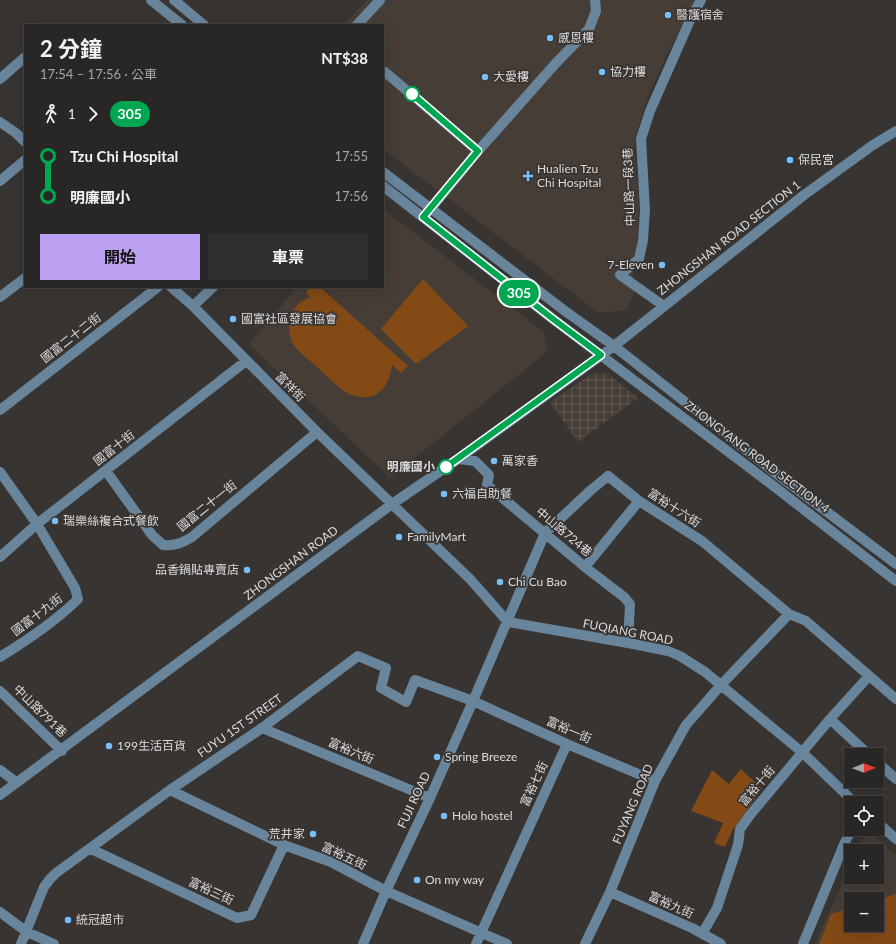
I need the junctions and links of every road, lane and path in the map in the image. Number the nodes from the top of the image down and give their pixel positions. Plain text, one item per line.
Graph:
1 (151, 0) edge
2 (174, 0) edge
3 (380, 0) edge
4 (594, 0) edge
5 (701, 0) edge
6 (181, 24) edge
7 (203, 24) edge
8 (358, 24) edge
9 (24, 58) edge
10 (385, 72) dead end
11 (0, 78) edge
12 (0, 122) edge
13 (896, 131) edge
14 (24, 141) edge
15 (478, 151) junction
16 (24, 161) edge
17 (384, 173) edge
18 (0, 181) edge
19 (384, 187) edge
20 (430, 208) junction
21 (423, 217) junction
22 (24, 279) edge
23 (157, 288) edge
24 (172, 288) edge
25 (212, 288) edge
26 (0, 298) edge
27 (193, 306) junction
28 (664, 306) junction
29 (614, 346) junction
30 (601, 355) junction
31 (246, 361) junction
32 (0, 410) edge
33 (317, 432) junction
34 (458, 459) junction
35 (106, 471) junction
36 (0, 472) edge
37 (639, 501) junction
38 (392, 504) junction
39 (38, 524) junction
40 (545, 533) junction
41 (0, 557) edge
42 (896, 564) edge
43 (585, 567) junction
44 (896, 581) edge
45 (789, 614) junction
46 (508, 622) junction
47 (628, 643) junction
48 (0, 657) edge
49 (869, 676) junction
50 (721, 685) junction
51 (0, 691) edge
52 (896, 699) edge
53 (473, 702) junction
54 (830, 719) junction
55 (262, 728) junction
56 (567, 744) junction
57 (862, 748) edge
58 (62, 751) junction
59 (803, 753) junction
60 (884, 768) edge
61 (0, 770) edge
62 (896, 779) edge
63 (655, 781) junction
64 (16, 782) junction
65 (170, 790) junction
66 (0, 795) edge
67 (848, 796) edge
68 (430, 798) junction
69 (884, 828) edge
70 (848, 836) edge
71 (896, 839) edge
72 (284, 845) junction
73 (91, 849) junction
74 (386, 891) junction
75 (610, 892) junction
76 (0, 912) edge
77 (27, 932) junction
78 (481, 932) junction
79 (702, 934) junction
80 (21, 944) edge
81 (54, 944) edge
82 (363, 944) edge
83 (476, 944) edge
84 (507, 944) edge
85 (585, 944) edge
86 (721, 944) edge
87 (803, 944) edge

1 - 6 street
2 - 7 street
3 - 8 street
4 - 15 street
5 - 28 street, 中山路一段3巷
9 - 11 street
10 - 15 street
12 - 14 street
13 - 28 street, ZHONGSHAN ROAD SECTION 1
15 - 20 street
16 - 18 street
17 - 20 street, ZHONGYANG ROAD SECTION 4
19 - 21 street, ZHONGYANG ROAD SECTION 4
20 - 21 street
20 - 29 street, ZHONGYANG ROAD SECTION 4
21 - 30 street, ZHONGYANG ROAD SECTION 4
22 - 26 street
23 - 32 street, 國富二十二街
24 - 27 street, 富祥街
25 - 27 street
27 - 31 street, 富祥街
28 - 29 street, ZHONGSHAN ROAD SECTION 1
29 - 30 street, ZHONGSHAN ROAD SECTION 1
29 - 42 street, ZHONGYANG ROAD SECTION 4
30 - 34 street, ZHONGSHAN ROAD
30 - 44 street, ZHONGYANG ROAD SECTION 4
31 - 33 street, 富祥街
31 - 35 street, 國富十街
33 - 35 street, 國富二十一街
33 - 38 street, 富祥街
34 - 38 street, ZHONGSHAN ROAD
34 - 40 street, 中山路724巷
35 - 39 street, 國富十街
36 - 39 street
37 - 40 street, 富裕十六街
37 - 43 street
37 - 45 street, 富裕十六街
38 - 46 street
38 - 58 street, ZHONGSHAN ROAD
39 - 41 street, 國富十街
39 - 48 street, 國富十九街
40 - 43 street, 中山路724巷
40 - 46 street, 富裕十六街
43 - 47 street, 中山路724巷
45 - 49 street, 富裕十六街
45 - 50 street
46 - 47 street, FUQIANG ROAD
46 - 53 street, FUJI ROAD
47 - 50 street, FUQIANG ROAD
49 - 52 street, 富裕十六街
49 - 54 street, 富裕十街
50 - 59 street, FUQIANG ROAD
50 - 63 street, FUYANG ROAD
51 - 58 street, 中山路791巷
53 - 55 street, FUYU 1ST STREET
53 - 56 street, 富裕一街
53 - 68 street, FUJI ROAD
54 - 57 street
54 - 59 street, 富裕十街
55 - 65 street, FUYU 1ST STREET
55 - 68 street, 富裕六街
56 - 63 street, 富裕一街
56 - 78 street, 富裕七街
58 - 64 street, ZHONGSHAN ROAD
59 - 67 street, FUQIANG ROAD
59 - 79 street, 富裕十街
60 - 62 street
61 - 64 street
63 - 75 street, FUYANG ROAD
64 - 66 street, ZHONGSHAN ROAD
65 - 72 street, 富裕五街
65 - 73 street, FUYU 1ST STREET
68 - 74 street, FUJI ROAD
69 - 71 street
70 - 87 street
72 - 73 street, 富裕三街
72 - 74 street, 富裕五街
73 - 77 street, FUYU 1ST STREET
74 - 78 street, 富裕五街
74 - 82 street, FUJI ROAD
75 - 79 street, 富裕九街
75 - 85 street, FUYANG ROAD
76 - 77 street
77 - 80 street
77 - 81 street
78 - 83 street, 富裕七街
78 - 84 street, 富裕五街
79 - 86 street, 富裕九街

